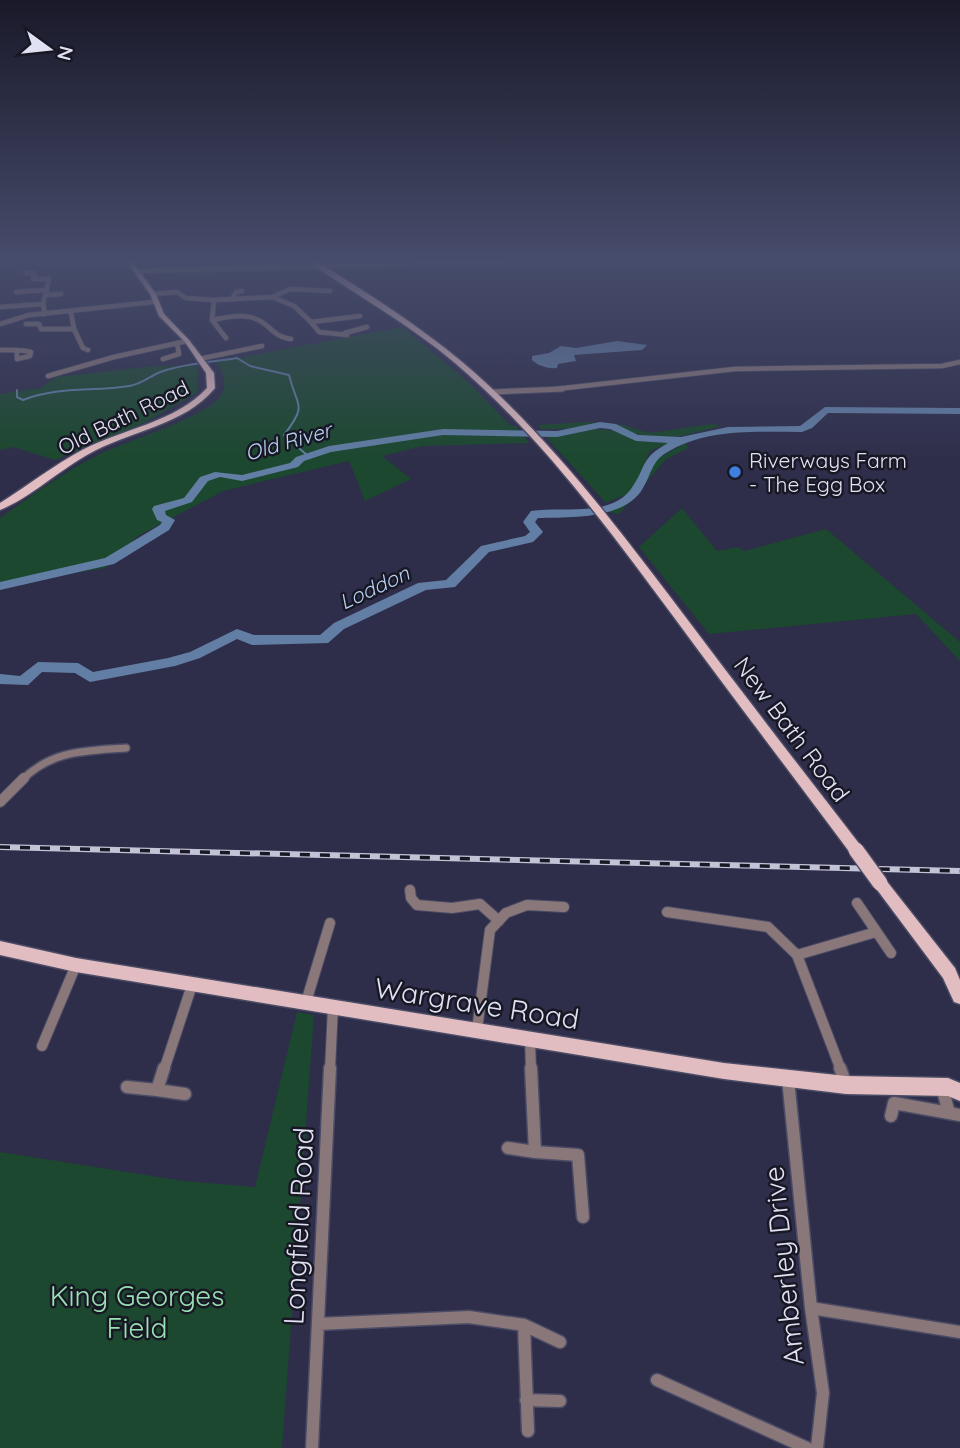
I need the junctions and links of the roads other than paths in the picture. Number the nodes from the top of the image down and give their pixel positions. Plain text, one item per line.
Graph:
1 (41, 329) joint
2 (74, 329) joint
3 (174, 329) edge
4 (215, 329) edge
5 (268, 329) edge
6 (316, 329) edge
7 (362, 329) edge
8 (415, 329) edge
9 (33, 334) dead end
10 (226, 338) dead end
11 (291, 339) dead end
12 (187, 341) junction
13 (177, 343) junction
14 (262, 346) dead end
15 (0, 350) edge
16 (17, 350) dead end
17 (84, 350) dead end
18 (163, 359) dead end
19 (201, 362) junction
20 (960, 362) edge
21 (48, 376) dead end
22 (493, 392) junction
23 (0, 507) edge
24 (126, 748) dead end
25 (0, 802) edge
26 (410, 890) dead end
27 (857, 903) dead end
28 (564, 908) dead end
29 (667, 912) dead end
30 (679, 914) junction
31 (499, 921) junction
32 (330, 923) dead end
33 (677, 926) dead end
34 (876, 932) junction
35 (0, 948) edge
36 (891, 953) dead end
37 (797, 955) junction
38 (76, 965) junction
39 (954, 977) edge
40 (192, 985) junction
41 (960, 997) edge
42 (306, 1002) junction
43 (333, 1006) junction
44 (477, 1030) junction
45 (530, 1040) junction
46 (42, 1046) dead end
47 (788, 1078) junction
48 (846, 1085) junction
49 (127, 1087) dead end
50 (953, 1087) edge
51 (157, 1090) junction
52 (185, 1094) dead end
53 (955, 1114) edge
54 (891, 1116) dead end
55 (508, 1148) dead end
56 (535, 1152) junction
57 (583, 1217) dead end
58 (811, 1308) junction
59 (318, 1324) junction
60 (524, 1325) junction
61 (960, 1332) edge
62 (560, 1342) dead end
63 (657, 1380) dead end
64 (526, 1400) junction
65 (560, 1401) dead end
66 (528, 1431) dead end
67 (312, 1448) edge
68 (807, 1448) edge
69 (817, 1448) edge

1 - 2 street
1 - 9 street
2 - 17 street
3 - 12 main road, Old Bath Road
4 - 10 street
5 - 11 street
6 - 7 street
8 - 22 main road, New Bath Road
12 - 13 street
12 - 19 main road, Old Bath Road
13 - 18 street
13 - 21 street
14 - 19 street
15 - 16 street
19 - 23 main road, Old Bath Road
20 - 22 street
22 - 39 main road, New Bath Road, bridge
24 - 25 street
26 - 31 street
27 - 34 street
28 - 31 street
29 - 30 street
30 - 33 street
30 - 37 street
31 - 44 street
32 - 42 street
34 - 36 street
34 - 37 street
35 - 38 main road, Wargrave Road
37 - 48 street
38 - 40 main road, Wargrave Road
38 - 46 street
39 - 41 main road, New Bath Road
40 - 42 main road, Wargrave Road
40 - 51 street
42 - 43 main road, Wargrave Road
43 - 44 main road, Wargrave Road
43 - 59 street, Longfield Road
44 - 45 main road, Wargrave Road
45 - 47 main road, Wargrave Road
45 - 56 street
47 - 48 main road, Wargrave Road
47 - 58 street, Amberley Drive
48 - 50 main road, Wargrave Road
49 - 51 street
50 - 53 street
51 - 52 street
53 - 54 street
55 - 56 street
56 - 57 street
58 - 61 street
58 - 69 street, Amberley Drive
59 - 60 street
59 - 67 street, Longfield Road
60 - 62 street
60 - 64 street
63 - 68 street
64 - 65 street
64 - 66 street

